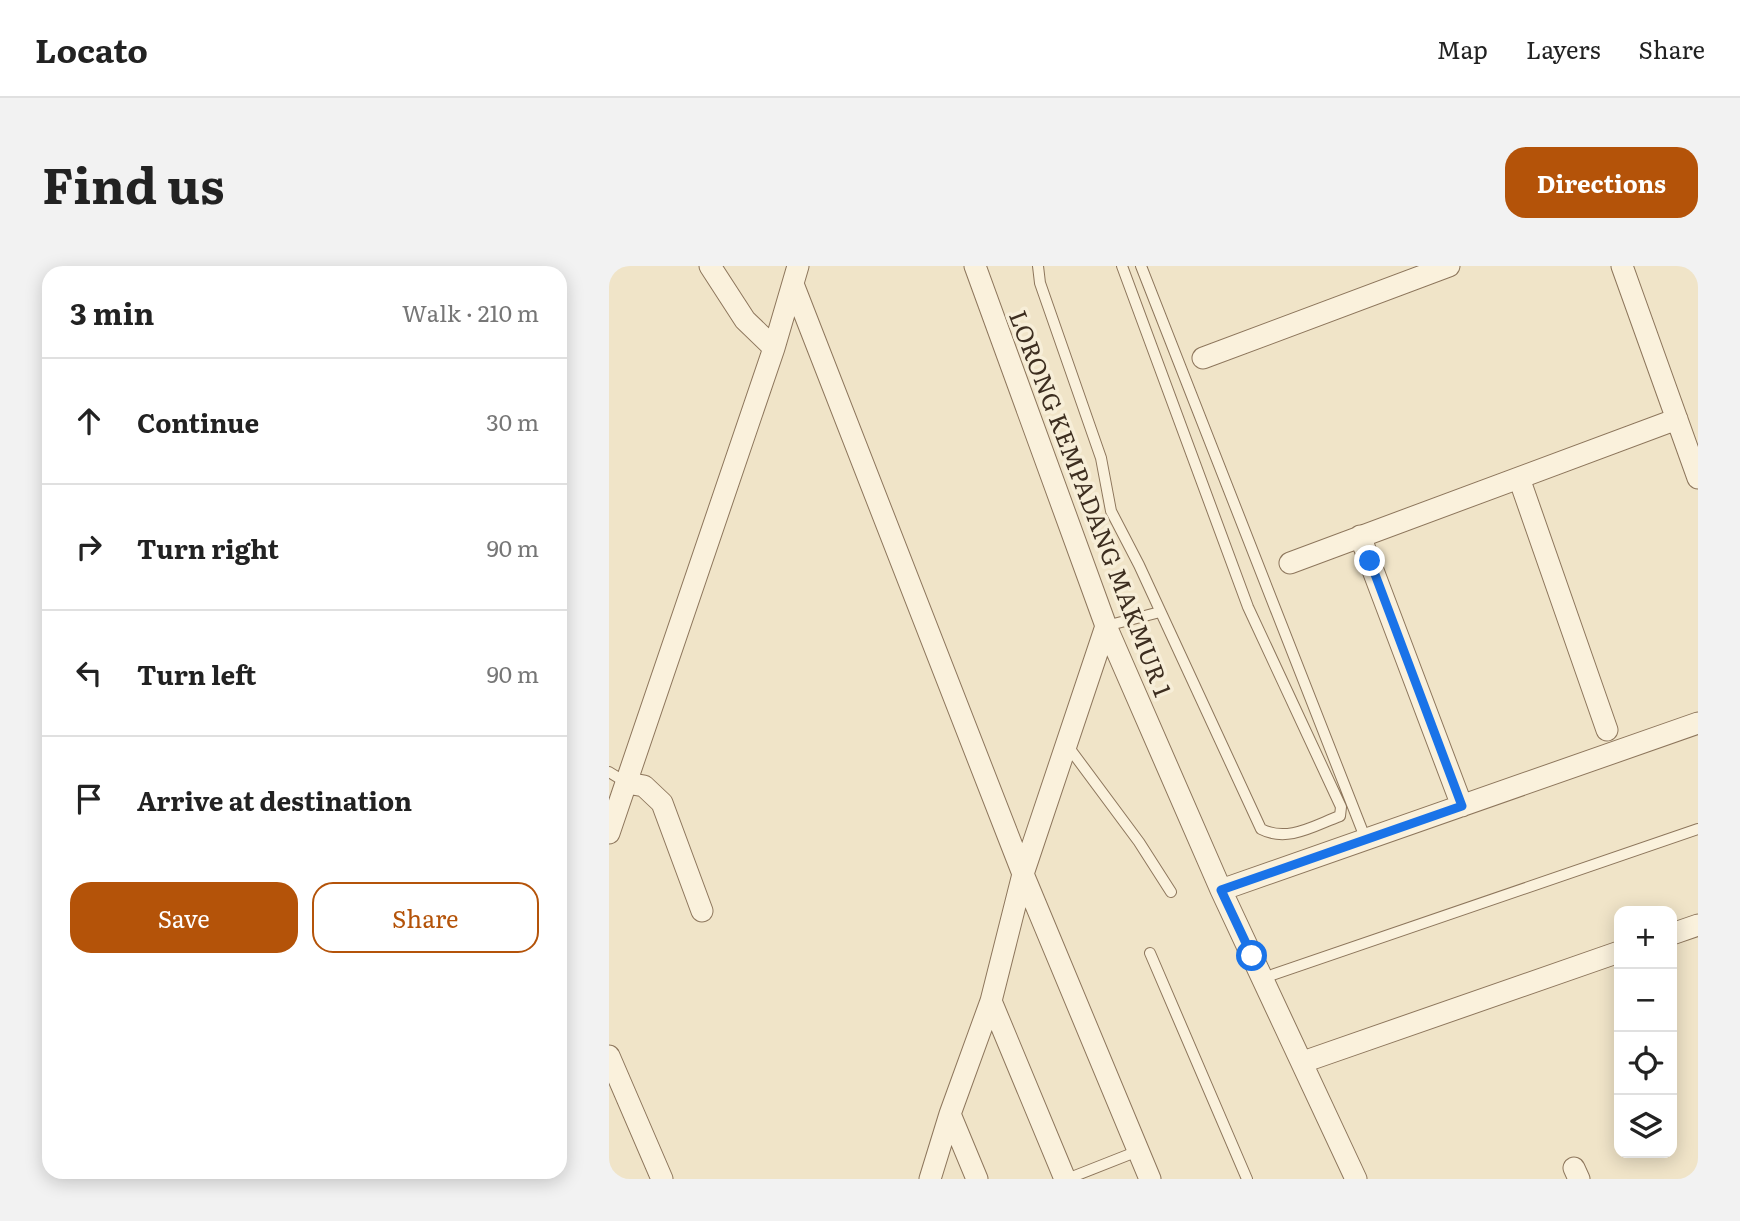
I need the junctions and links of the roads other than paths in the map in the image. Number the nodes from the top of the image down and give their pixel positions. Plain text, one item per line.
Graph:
1 (710, 266) edge
2 (975, 266) edge
3 (1038, 266) edge
4 (1122, 266) edge
5 (1141, 266) edge
6 (1449, 266) edge
7 (1622, 266) edge
8 (796, 275) edge
9 (774, 348) junction
10 (1203, 358) dead end
11 (1677, 419) junction
12 (1519, 478) junction
13 (1698, 478) edge
14 (1360, 537) junction
15 (1290, 564) dead end
16 (1160, 612) junction
17 (1106, 626) junction
18 (1698, 723) edge
19 (1607, 730) dead end
20 (1067, 745) junction
21 (618, 778) edge
22 (1462, 806) junction
23 (1698, 830) edge
24 (609, 833) edge
25 (1366, 840) junction
26 (1023, 874) junction
27 (1221, 890) junction
28 (1171, 892) dead end
29 (702, 911) dead end
30 (1698, 925) edge
31 (1677, 932) edge
32 (1150, 953) dead end
33 (1614, 954) edge
34 (1263, 978) junction
35 (991, 1001) junction
36 (609, 1056) edge
37 (1303, 1062) junction
38 (950, 1114) junction
39 (1139, 1151) junction
40 (662, 1179) edge
41 (930, 1179) edge
42 (977, 1179) edge
43 (1066, 1179) edge
44 (1150, 1179) edge
45 (1247, 1179) edge
46 (1356, 1179) edge

1 - 9 street
2 - 17 street, LORONG KEMPADANG MAKMUR 1
3 - 16 lane
4 - 16 lane
5 - 25 lane
6 - 10 street
7 - 11 street
8 - 9 street
8 - 26 street
9 - 21 street
11 - 12 street
11 - 13 street
12 - 14 street
12 - 19 street
14 - 15 street
14 - 22 street
16 - 17 lane
17 - 20 street
17 - 27 street, LORONG KEMPADANG MAKMUR 1
18 - 22 street
20 - 26 street
20 - 28 lane
21 - 24 street
21 - 29 street
22 - 25 street
23 - 34 lane
25 - 27 street
26 - 35 street
26 - 39 street
27 - 34 street, LORONG KEMPADANG MAKMUR 1
30 - 31 street
32 - 45 lane
33 - 37 street
34 - 37 street, LORONG KEMPADANG MAKMUR 1
35 - 38 street
35 - 43 street
36 - 40 street
37 - 46 street, LORONG KEMPADANG MAKMUR 1
38 - 41 street
38 - 42 street
39 - 43 lane
39 - 44 street

